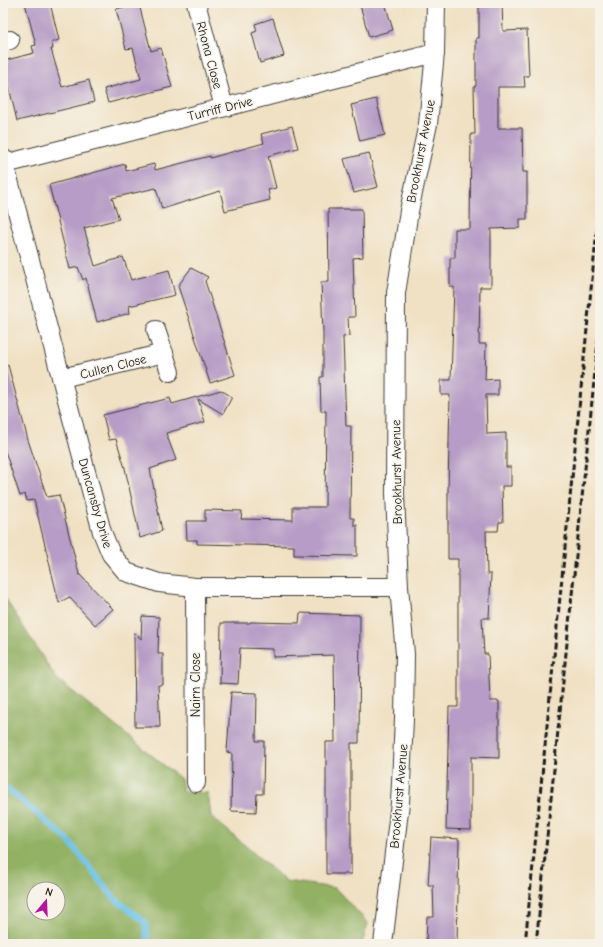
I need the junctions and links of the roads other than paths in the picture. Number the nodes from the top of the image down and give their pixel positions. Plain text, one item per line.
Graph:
1 (196, 3) edge
2 (436, 3) edge
3 (435, 53) junction
4 (224, 107) junction
5 (4, 161) edge
6 (156, 330) dead end
7 (164, 353) junction
8 (170, 372) dead end
9 (62, 378) junction
10 (195, 587) junction
11 (399, 587) junction
12 (196, 783) dead end
13 (383, 944) edge

1 - 4 street, Rhona Close
2 - 3 street, Brookhurst Avenue
3 - 4 street, Turriff Drive
3 - 11 street, Brookhurst Avenue
4 - 5 street, Turriff Drive
5 - 9 street, Duncansby Drive
6 - 7 street, Cullen Close
7 - 8 street, Cullen Close
7 - 9 street, Cullen Close
9 - 10 street, Duncansby Drive
10 - 11 street, Duncansby Drive
10 - 12 street, Nairn Close
11 - 13 street, Brookhurst Avenue

